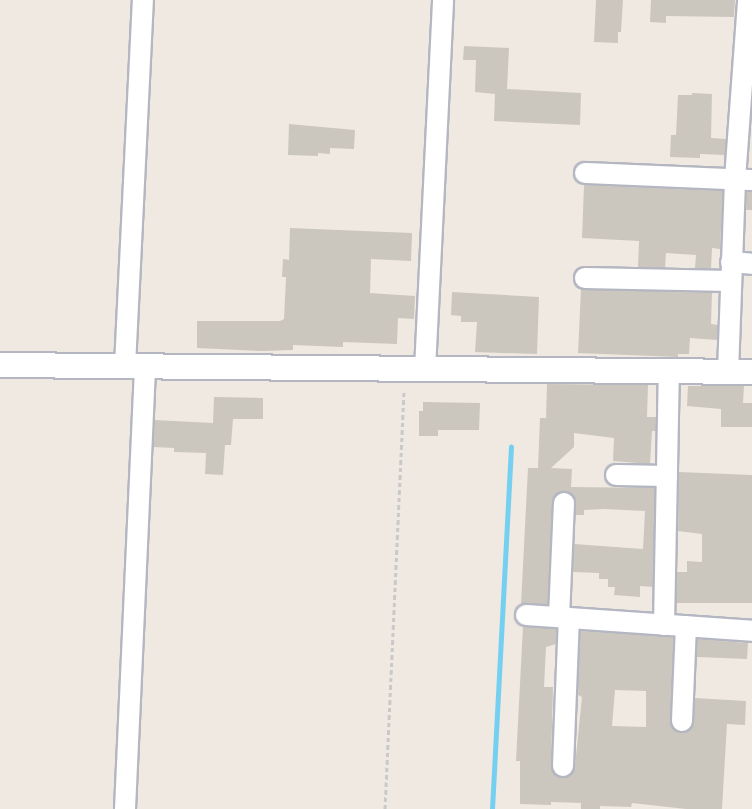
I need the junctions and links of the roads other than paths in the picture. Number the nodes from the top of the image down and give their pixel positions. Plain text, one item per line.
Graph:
1 (143, 0) edge
2 (443, 0) edge
3 (748, 0) edge
4 (585, 173) dead end
5 (743, 180) edge
6 (743, 215) edge
7 (752, 264) edge
8 (730, 271) junction
9 (585, 278) dead end
10 (0, 365) edge
11 (135, 366) junction
12 (415, 370) junction
13 (669, 371) junction
14 (728, 372) junction
15 (752, 372) edge
16 (616, 475) dead end
17 (667, 476) junction
18 (564, 503) dead end
19 (526, 615) dead end
20 (564, 618) junction
21 (664, 625) junction
22 (687, 626) junction
23 (752, 631) edge
24 (682, 721) dead end
25 (563, 766) dead end
26 (125, 809) edge

1 - 11 street
2 - 12 street
3 - 5 street
4 - 5 street
5 - 6 street
6 - 8 street
7 - 8 street
8 - 9 street
8 - 14 street
10 - 11 street
11 - 12 street
11 - 26 street
12 - 13 street
13 - 14 street
13 - 17 street
14 - 15 street
16 - 17 street
17 - 21 street
18 - 20 street
19 - 20 street
20 - 21 street
20 - 25 street
21 - 22 street
22 - 23 street
22 - 24 street

